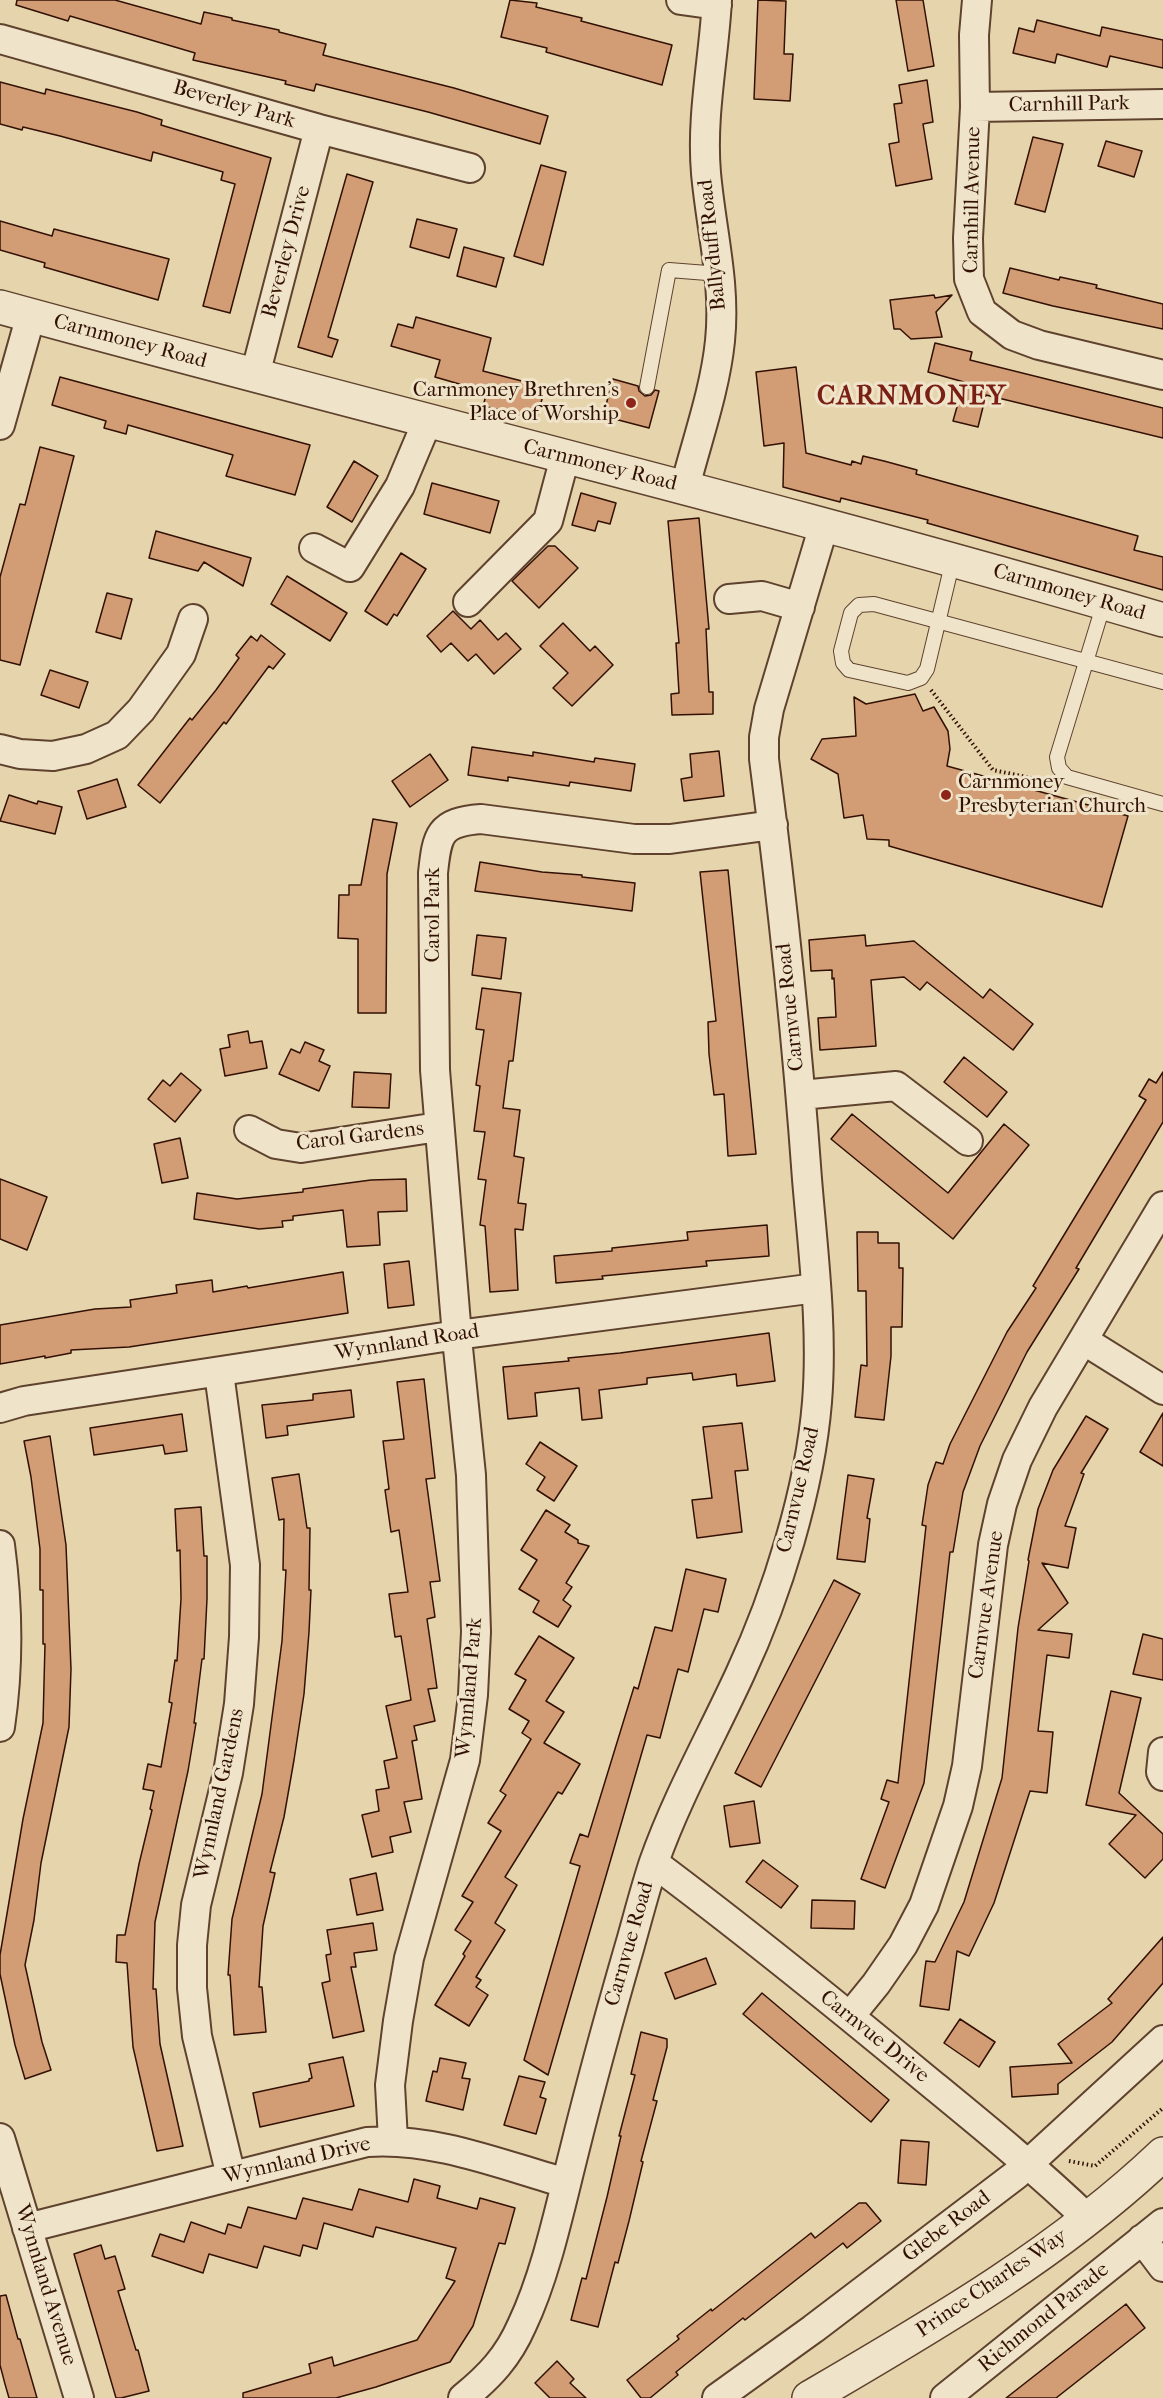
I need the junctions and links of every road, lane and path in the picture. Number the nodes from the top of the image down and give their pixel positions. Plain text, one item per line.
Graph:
1 (681, 0) edge
2 (977, 0) edge
3 (717, 2) edge
4 (0, 39) edge
5 (1163, 104) edge
6 (975, 107) junction
7 (319, 129) junction
8 (470, 168) dead end
9 (720, 273) junction
10 (15, 311) edge
11 (255, 375) junction
12 (1163, 375) edge
13 (647, 387) dead end
14 (427, 422) junction
15 (0, 425) edge
16 (565, 457) junction
17 (685, 487) junction
18 (824, 525) junction
19 (314, 548) dead end
20 (952, 560) junction
21 (729, 599) dead end
22 (468, 602) dead end
23 (1104, 603) junction
24 (800, 607) junction
25 (193, 619) dead end
26 (938, 620) junction
27 (1163, 620) edge
28 (1085, 661) junction
29 (921, 678) junction
30 (1163, 682) edge
31 (0, 748) edge
32 (1059, 768) junction
33 (1163, 804) edge
34 (773, 825) junction
35 (801, 1095) junction
36 (438, 1127) junction
37 (249, 1130) dead end
38 (968, 1141) dead end
39 (1163, 1206) edge
40 (816, 1288) junction
41 (457, 1335) junction
42 (1083, 1340) junction
43 (219, 1373) junction
44 (1163, 1390) edge
45 (0, 1408) edge
46 (0, 1545) edge
47 (0, 1726) edge
48 (1163, 1752) edge
49 (1163, 1776) edge
50 (654, 1863) junction
51 (850, 2016) junction
52 (1163, 2040) edge
53 (1163, 2108) edge
54 (0, 2138) edge
55 (393, 2140) junction
56 (1049, 2145) junction
57 (1163, 2154) edge
58 (1028, 2164) junction
59 (231, 2176) junction
60 (566, 2183) junction
61 (1088, 2219) junction
62 (27, 2228) junction
63 (1153, 2231) edge
64 (1163, 2267) edge
65 (494, 2388) edge
66 (79, 2398) edge
67 (463, 2398) edge
68 (717, 2398) edge
69 (809, 2398) edge
70 (945, 2398) edge

1 - 3 street
2 - 6 street, Carnhill Avenue
3 - 9 street, Ballyduff Road
4 - 7 street, Beverley Park
5 - 6 street, Carnhill Park
6 - 12 street, Carnhill Avenue
7 - 8 street, Beverley Park
7 - 11 street, Beverley Drive
9 - 13 lane
9 - 17 street, Ballyduff Road
10 - 11 street, Carnmoney Road
10 - 15 street
11 - 14 street, Carnmoney Road
14 - 16 street, Carnmoney Road
14 - 19 street
16 - 17 street, Carnmoney Road
16 - 22 street
17 - 18 street, Carnmoney Road
18 - 20 street, Carnmoney Road
18 - 24 street, Carnvue Road
20 - 23 street, Carnmoney Road
20 - 26 lane
21 - 24 street
23 - 27 street, Carnmoney Road
23 - 28 lane
24 - 34 street, Carnvue Road
25 - 31 street
26 - 28 lane
26 - 29 lane
26 - 29 lane
28 - 30 lane
28 - 32 lane
29 - 32 path
32 - 33 lane
34 - 35 street, Carnvue Road
34 - 36 street, Carol Park
35 - 38 street
35 - 40 street, Carnvue Road
36 - 37 street, Carol Gardens
36 - 41 street, Carol Park
39 - 42 street, Carnvue Avenue
40 - 41 street, Wynnland Road
40 - 50 street, Carnvue Road
41 - 43 street, Wynnland Road
41 - 55 street, Wynnland Park
42 - 44 street
42 - 51 street, Carnvue Avenue
43 - 45 street, Wynnland Road
43 - 59 street, Wynnland Gardens
46 - 47 street
48 - 49 street
50 - 51 street, Carnvue Drive
50 - 60 street, Carnvue Road
51 - 58 street, Carnvue Drive
52 - 56 street, Glebe Road
53 - 56 path
54 - 62 street, Wynnland Avenue
55 - 59 street, Wynnland Drive
55 - 60 street, Wynnland Drive
56 - 58 street, Glebe Road
57 - 61 street, Prince Charles Way
58 - 61 street, Carnvue Drive
58 - 68 street, Glebe Road
59 - 62 street, Wynnland Drive
60 - 65 street, Carnvue Road
61 - 69 street, Prince Charles Way
62 - 66 street, Wynnland Avenue
63 - 64 street
63 - 70 street, Richmond Parade
65 - 67 street, Carnvue Road

